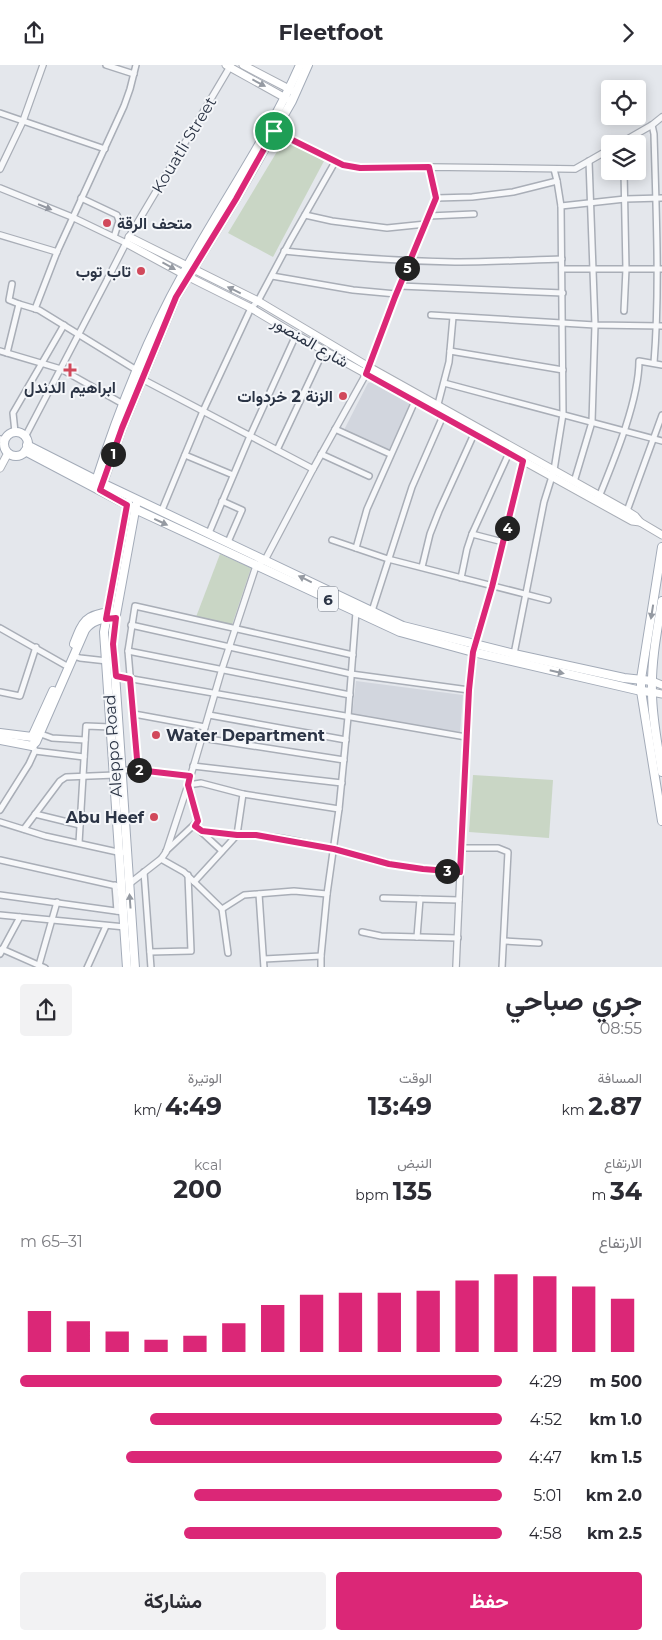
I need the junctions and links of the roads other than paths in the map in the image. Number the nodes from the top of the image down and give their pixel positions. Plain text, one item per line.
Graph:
1 (43, 65) edge
2 (106, 65) edge
3 (136, 65) edge
4 (243, 65) edge
5 (300, 65) edge
6 (308, 65) edge
7 (229, 66) edge
8 (134, 74) junction
9 (293, 91) junction
10 (289, 99) junction
11 (0, 113) edge
12 (662, 117) edge
13 (23, 121) junction
14 (652, 125) junction
15 (274, 131) junction
16 (635, 135) edge
17 (105, 149) junction
18 (601, 154) edge
19 (589, 161) junction
20 (335, 162) junction
21 (429, 167) junction
22 (0, 169) edge
23 (554, 169) junction
24 (624, 180) edge
25 (558, 181) junction
26 (0, 189) edge
27 (81, 198) junction
28 (436, 198) junction
29 (656, 198) junction
30 (662, 198) edge
31 (625, 199) junction
32 (590, 203) junction
33 (561, 206) junction
34 (474, 214) dead end
35 (305, 215) junction
36 (429, 216) junction
37 (72, 217) junction
38 (426, 224) junction
39 (116, 234) junction
40 (0, 235) edge
41 (127, 240) junction
42 (284, 251) junction
43 (57, 252) junction
44 (562, 259) junction
45 (410, 261) junction
46 (190, 268) junction
47 (562, 269) junction
48 (626, 269) junction
49 (659, 269) edge
50 (593, 270) junction
51 (185, 276) junction
52 (272, 276) junction
53 (108, 278) joint
54 (12, 284) dead end
55 (400, 286) junction
56 (563, 293) junction
57 (396, 294) junction
58 (258, 301) junction
59 (19, 304) junction
60 (251, 308) junction
61 (35, 309) junction
62 (624, 311) dead end
63 (432, 315) dead end
64 (453, 317) junction
65 (563, 323) junction
66 (64, 325) junction
67 (595, 325) junction
68 (659, 326) edge
69 (79, 335) junction
70 (296, 335) junction
71 (324, 350) junction
72 (450, 351) junction
73 (2, 353) edge
74 (42, 362) junction
75 (654, 363) junction
76 (662, 365) edge
77 (61, 369) junction
78 (368, 370) junction
79 (563, 370) junction
80 (138, 371) junction
81 (142, 379) junction
82 (444, 383) junction
83 (415, 401) junction
84 (123, 403) junction
85 (438, 404) junction
86 (203, 411) junction
87 (435, 412) junction
88 (563, 414) junction
89 (662, 415) edge
90 (443, 417) junction
91 (592, 422) junction
92 (335, 429) junction
93 (623, 431) junction
94 (15, 433) junction
95 (474, 434) junction
96 (250, 436) junction
97 (25, 437) junction
98 (653, 439) junction
99 (2, 440) edge
100 (662, 441) edge
101 (26, 448) junction
102 (278, 451) junction
103 (8, 453) junction
104 (509, 453) junction
105 (322, 454) junction
106 (185, 455) junction
107 (390, 455) junction
108 (523, 461) junction
109 (0, 468) edge
110 (313, 469) junction
111 (553, 474) junction
112 (233, 475) junction
113 (369, 476) dead end
114 (574, 482) junction
115 (98, 485) junction
116 (134, 498) junction
117 (598, 499) junction
118 (222, 501) junction
119 (131, 507) junction
120 (162, 510) junction
121 (627, 511) junction
122 (640, 522) junction
123 (209, 533) junction
124 (472, 534) junction
125 (662, 535) edge
126 (332, 540) dead end
127 (228, 542) junction
128 (503, 542) junction
129 (662, 547) edge
130 (356, 548) junction
131 (388, 559) junction
132 (265, 560) junction
133 (256, 567) junction
134 (422, 567) junction
135 (660, 577) edge
136 (461, 578) junction
137 (492, 587) junction
138 (525, 594) junction
139 (548, 600) dead end
140 (662, 601) edge
141 (358, 609) junction
142 (372, 611) junction
143 (117, 615) junction
144 (106, 616) junction
145 (131, 625) junction
146 (0, 628) edge
147 (236, 629) junction
148 (36, 647) junction
149 (230, 647) junction
150 (474, 649) junction
151 (128, 651) junction
152 (514, 654) junction
153 (352, 655) junction
154 (74, 656) junction
155 (107, 661) junction
156 (66, 665) junction
157 (222, 669) junction
158 (351, 674) junction
159 (116, 676) junction
160 (130, 679) junction
161 (641, 679) junction
162 (652, 681) junction
163 (662, 685) edge
164 (469, 690) junction
165 (641, 691) junction
166 (0, 692) edge
167 (216, 693) junction
168 (652, 693) junction
169 (662, 694) edge
170 (350, 695) junction
171 (134, 714) junction
172 (209, 715) junction
173 (348, 717) junction
174 (112, 727) junction
175 (205, 727) junction
176 (0, 733) edge
177 (41, 734) junction
178 (32, 737) junction
179 (202, 737) junction
180 (466, 737) junction
181 (0, 740) edge
182 (85, 740) junction
183 (346, 740) junction
184 (34, 748) junction
185 (84, 757) junction
186 (344, 760) junction
187 (193, 766) junction
188 (122, 770) junction
189 (138, 770) junction
190 (662, 772) edge
191 (115, 775) junction
192 (82, 776) junction
193 (190, 776) junction
194 (342, 783) junction
195 (188, 785) junction
196 (243, 794) junction
197 (0, 809) edge
198 (339, 809) junction
199 (35, 814) junction
200 (662, 821) edge
201 (0, 823) edge
202 (80, 825) junction
203 (195, 826) junction
204 (24, 829) junction
205 (202, 831) junction
206 (237, 835) junction
207 (79, 843) junction
208 (462, 848) junction
209 (334, 849) junction
210 (222, 851) junction
211 (166, 852) junction
212 (123, 853) junction
213 (161, 859) junction
214 (0, 860) edge
215 (144, 872) junction
216 (460, 872) junction
217 (188, 875) junction
218 (194, 882) junction
219 (122, 885) junction
220 (259, 894) junction
221 (327, 894) junction
222 (0, 895) edge
223 (383, 898) dead end
224 (420, 899) junction
225 (459, 900) junction
226 (57, 902) junction
227 (222, 909) junction
228 (120, 912) junction
229 (0, 915) edge
230 (20, 917) junction
231 (53, 920) junction
232 (106, 925) junction
233 (125, 927) junction
234 (362, 932) dead end
235 (417, 937) junction
236 (458, 938) junction
237 (504, 941) junction
238 (539, 943) dead end
239 (1, 952) edge
240 (150, 952) junction
241 (228, 953) dead end
242 (321, 956) junction
243 (264, 959) junction
244 (39, 965) junction
245 (45, 967) edge
246 (87, 967) edge
247 (127, 967) edge
248 (135, 967) edge
249 (151, 967) edge
250 (264, 967) edge
251 (321, 967) edge
252 (456, 967) edge
253 (502, 967) edge

1 - 13 street
2 - 8 street
3 - 8 street
4 - 9 main road
5 - 9 main road
6 - 9 main road
7 -> 10 main road
7 - 41 street, Kouatli Street
8 - 17 street
9 - 10 main road
10 - 15 main road
10 - 46 main road
11 - 13 street
12 - 14 street
13 - 17 street
13 - 22 street
14 - 16 street
14 - 29 street
15 - 20 street
15 - 46 main road
17 - 27 street
18 - 19 street
19 - 23 street
19 - 32 street
20 - 21 street
20 - 35 street
21 - 23 street
21 - 28 street
23 - 25 street
24 - 31 street
25 - 28 street
25 - 33 street
26 -> 37 street, شارع المنصور
27 - 37 street
27 - 39 street
28 - 36 street
29 - 30 street
29 - 31 street
29 - 49 street
31 - 32 street
31 - 48 street
32 - 33 street
32 - 50 street
33 - 44 street
34 - 36 street
35 - 38 street
35 - 42 street
36 - 38 street
37 - 39 street, شارع المنصور
37 - 43 street
38 - 45 street
39 - 41 street, شارع المنصور
40 - 43 street
41 - 46 main road, شارع المنصور
41 -> 51 main road, شارع المنصور
41 - 53 street, Kouatli Street
42 - 45 street
42 - 52 street
43 - 61 street
44 - 45 street
44 - 47 street
45 - 55 street
46 - 51 main road
58 -> 46 main road, شارع المنصور
47 - 50 street
47 - 56 street
48 - 49 street
48 - 50 street
48 - 62 street
49 - 68 street
50 - 67 street
51 - 60 main road, شارع المنصور
51 - 80 main road
51 - 81 main road
52 - 57 street
52 - 58 street
53 - 69 street
54 - 59 street
55 - 56 street
55 - 57 street
56 - 65 street
57 - 78 street
58 - 60 street
58 - 78 main road, شارع المنصور
59 - 61 street
59 - 73 street
60 - 70 main road, شارع المنصور
60 - 86 street
61 - 66 street
63 - 64 street
64 - 65 street
64 - 72 street
65 - 67 street
65 - 79 street
66 - 69 street
66 - 74 street
67 - 68 street
67 - 91 street
68 - 75 street
69 - 77 street
69 - 80 street
70 - 71 main road, شارع المنصور
70 - 96 street
71 - 78 main road, شارع المنصور
71 - 102 street
72 - 79 street
72 - 82 street
73 - 74 street
74 - 77 street
74 - 94 street
75 - 76 street
75 - 93 street
77 - 84 street
77 - 97 street
78 - 83 main road, شارع المنصور
78 - 85 main road, شارع المنصور
78 - 92 street
79 - 88 street
80 - 84 main road
81 - 86 street
81 - 115 main road
82 - 85 street
82 - 88 street
83 - 87 main road, شارع المنصور
83 - 107 street
84 - 115 main road
85 - 87 street
85 - 111 main road, شارع المنصور
86 - 96 street
86 - 106 street
87 - 90 main road, شارع المنصور
88 - 91 street
88 - 111 street
89 - 98 street
90 - 95 main road, شارع المنصور
90 - 131 street
91 - 93 street
91 - 114 street
92 - 105 street
92 - 107 street
93 - 98 street
93 - 117 street
94 - 97 main road
94 - 99 main road
95 - 104 main road, شارع المنصور
95 - 134 street
96 - 102 street
96 - 112 street
97 - 101 main road
98 - 100 street
98 - 121 street
99 - 103 main road
101 - 103 main road
101 - 115 main road, 6
102 - 110 street
103 - 109 main road
104 - 108 main road, شارع المنصور
104 - 124 street
105 - 110 street
105 - 113 street
106 - 112 street
106 - 120 street
107 - 130 street
108 - 111 main road, شارع المنصور
108 - 128 street
110 - 132 street
111 - 114 main road, شارع المنصور
111 - 117 main road, شارع المنصور
111 - 138 street
112 - 118 street
114 - 117 main road, شارع المنصور
115 - 116 main road, 6
115 - 119 main road, 6
116 - 119 main road, Aleppo Road
116 - 120 main road, 6
117 - 121 main road, شارع المنصور
117 - 122 main road, شارع المنصور
118 - 123 street
118 - 127 street
119 -> 133 main road, 6
119 - 143 main road, Aleppo Road
119 - 144 main road, Aleppo Road
120 - 123 main road, 6
121 - 122 main road, شارع المنصور
122 - 125 main road, شارع المنصور
123 - 127 main road, 6
124 - 128 street
124 - 136 street
126 - 130 street
127 - 132 main road, 6
128 - 137 street
129 - 135 main road
130 - 131 street
131 - 134 street
131 - 142 street
132 - 133 street
141 -> 132 main road, 6
133 - 141 main road, 6
133 - 147 street
134 - 136 street
135 -> 161 main road
136 - 137 street
137 - 138 street
137 - 150 street
138 - 139 street
138 - 152 street
140 - 162 main road
141 - 142 main road, 6
141 - 150 main road, 6
141 - 153 street
142 - 150 main road, 6
143 - 144 main road
143 - 159 main road, Aleppo Road
144 - 154 main road
144 - 155 main road, Aleppo Road
144 - 156 main road
145 - 147 street
145 - 149 street
145 - 151 street
146 - 148 street
147 - 149 street
147 - 153 street
148 - 156 street
148 - 166 street
149 - 157 street
149 - 158 street
150 - 152 main road, 6
150 - 164 street
150 -> 165 main road, 6
151 - 157 street
151 - 160 street
152 - 161 main road, 6
153 - 158 street
154 - 155 street
154 - 177 main road
155 - 174 main road, Aleppo Road
156 - 178 main road
157 - 167 street
157 - 170 street
158 - 164 street
158 - 170 street
159 - 160 street
159 - 188 main road, Aleppo Road
160 - 167 street
160 - 171 street
161 - 162 main road, 6
161 - 165 main road
162 - 163 main road
162 - 168 main road
164 - 180 street
165 - 168 main road, 6
165 - 200 main road
167 - 172 street
167 - 173 street
168 - 169 main road
168 - 190 main road
170 - 173 street
171 - 175 street
171 - 189 street
172 - 175 street
172 - 183 street
173 - 180 street
173 - 183 street
174 - 182 street
174 - 191 main road, Aleppo Road
175 - 179 street
176 - 178 main road
177 - 182 street
177 - 184 main road
178 - 184 street
179 - 186 street
179 - 187 street
180 - 208 street
181 - 184 main road
182 - 185 street
183 - 186 street
184 - 185 street
184 - 197 street
185 - 192 street
186 - 194 street
187 - 193 street
187 - 194 street
188 - 189 street
188 - 191 street
188 - 212 main road, Aleppo Road
189 - 193 street
191 - 192 street
191 - 212 main road, Aleppo Road
192 - 199 street
192 - 202 street
193 - 195 street
194 - 198 street
195 - 196 street
195 - 203 street
195 - 211 street
196 - 198 street
196 - 206 street
198 - 209 street
199 - 202 street
199 - 204 street
201 - 204 street
202 - 207 street
203 - 205 street
203 - 211 street
204 - 207 street
205 - 206 street
205 - 210 street
206 - 209 street
206 - 210 street
207 - 212 street
208 - 216 street
208 - 237 street
209 - 216 street
209 - 221 street
210 - 218 street
211 - 213 street
212 - 219 main road, Aleppo Road
213 - 215 street
213 - 217 street
214 - 219 street
215 - 219 street
215 - 240 street
216 - 225 street
217 - 218 street
217 - 240 street
218 - 227 street
219 - 228 main road, Aleppo Road
248 -> 219 main road, Aleppo Road
220 - 221 street
220 - 227 street
220 - 243 street
221 - 242 street
222 - 226 street
223 - 224 street
224 - 225 street
224 - 235 street
225 - 236 street
226 - 228 street
226 - 231 street
227 - 241 street
228 - 233 main road, Aleppo Road
229 - 230 street
230 - 231 street
230 - 239 street
231 - 232 street
231 - 244 street
232 - 233 street
232 - 246 street
233 - 247 main road, Aleppo Road
234 - 235 street
235 - 236 street
236 - 252 street
237 - 238 street
237 - 253 street
239 - 244 street
240 - 249 street
242 - 243 street
242 - 251 street
243 - 250 street
244 - 245 street

